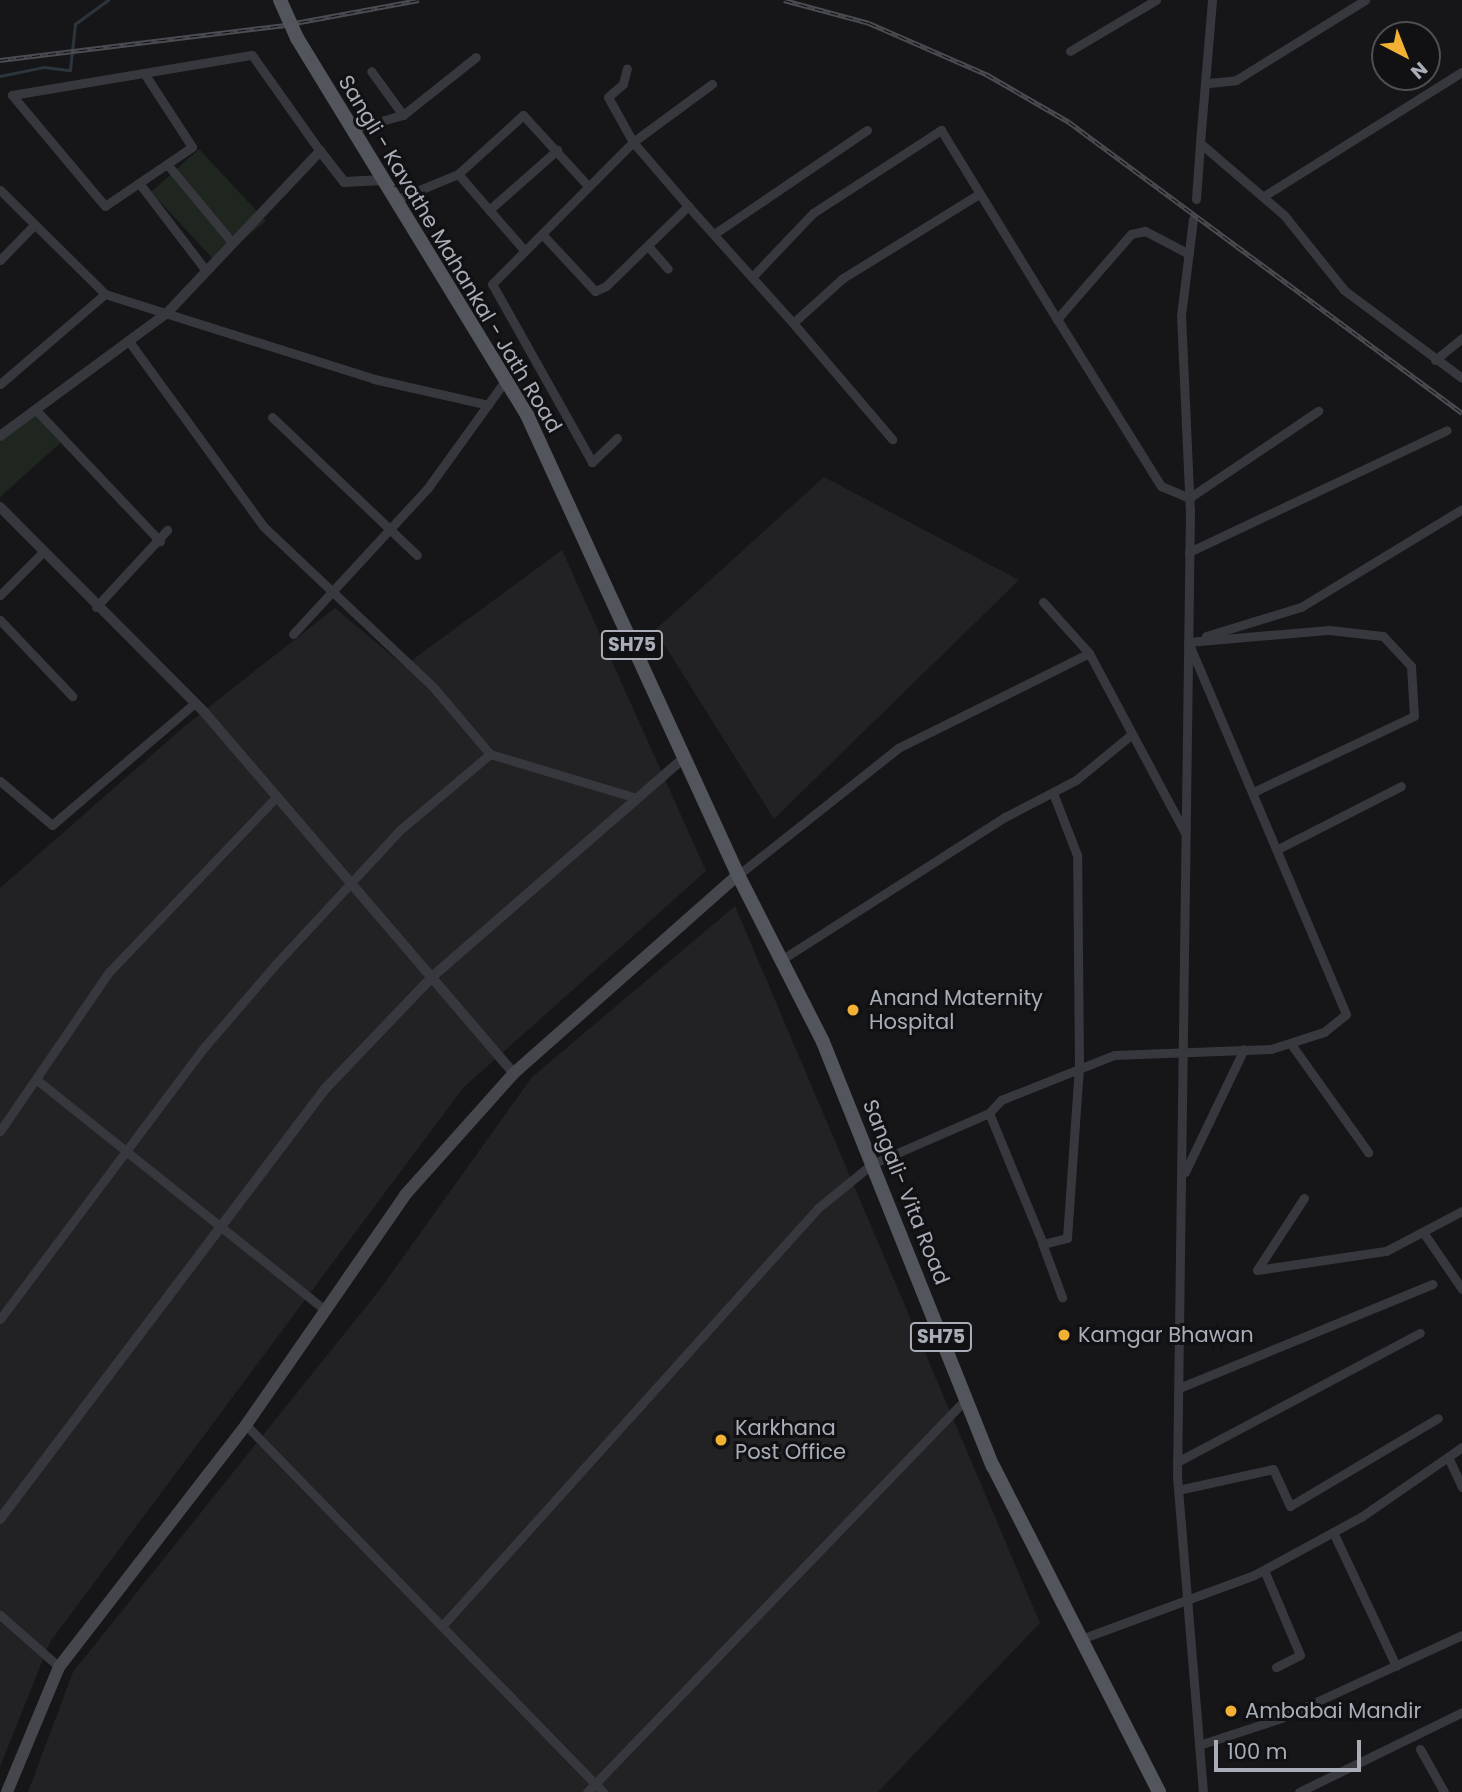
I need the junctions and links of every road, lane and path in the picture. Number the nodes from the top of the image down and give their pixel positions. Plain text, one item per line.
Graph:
1 (281, 0) edge
2 (1156, 0) edge
3 (1212, 0) edge
4 (1365, 0) edge
5 (1070, 51) dead end
6 (476, 57) dead end
7 (627, 68) dead end
8 (371, 71) dead end
9 (1462, 72) edge
10 (145, 73) junction
11 (1209, 83) junction
12 (712, 84) dead end
13 (403, 115) junction
14 (352, 129) junction
15 (867, 130) dead end
16 (633, 142) junction
17 (1200, 143) junction
18 (557, 150) junction
19 (320, 151) junction
20 (167, 164) junction
21 (458, 174) junction
22 (383, 180) junction
23 (139, 183) junction
24 (588, 186) junction
25 (0, 190) edge
26 (979, 194) junction
27 (1264, 196) junction
28 (1196, 199) dead end
29 (395, 200) junction
30 (688, 206) junction
31 (489, 210) junction
32 (1193, 219) dead end
33 (34, 225) junction
34 (542, 234) junction
35 (714, 234) junction
36 (230, 240) junction
37 (648, 246) junction
38 (525, 251) junction
39 (1189, 254) junction
40 (0, 260) edge
41 (204, 268) junction
42 (668, 269) dead end
43 (753, 276) junction
44 (105, 293) junction
45 (167, 313) junction
46 (1057, 319) junction
47 (793, 323) junction
48 (1462, 338) edge
49 (128, 340) junction
50 (1435, 360) junction
51 (1462, 378) edge
52 (505, 381) junction
53 (0, 384) edge
54 (488, 405) junction
55 (35, 408) junction
56 (1318, 411) dead end
57 (272, 417) dead end
58 (1447, 430) dead end
59 (0, 436) edge
60 (617, 438) dead end
61 (892, 439) dead end
62 (1189, 498) junction
63 (0, 507) edge
64 (1462, 509) edge
65 (389, 528) junction
66 (167, 530) dead end
67 (160, 541) junction
68 (43, 552) junction
69 (1189, 552) junction
70 (417, 555) dead end
71 (0, 595) edge
72 (333, 597) junction
73 (1043, 602) dead end
74 (96, 607) junction
75 (0, 620) edge
76 (293, 634) dead end
77 (1188, 642) junction
78 (1088, 653) junction
79 (72, 696) dead end
80 (195, 703) junction
81 (1132, 734) junction
82 (490, 754) junction
83 (684, 758) junction
84 (0, 781) edge
85 (1401, 786) dead end
86 (1253, 792) junction
87 (1053, 793) junction
88 (277, 796) junction
89 (637, 798) junction
90 (1185, 835) junction
91 (1278, 849) junction
92 (738, 875) junction
93 (355, 882) junction
94 (781, 960) junction
95 (433, 976) junction
96 (1291, 1044) junction
97 (1184, 1048) junction
98 (1244, 1049) junction
99 (1079, 1066) junction
100 (514, 1073) junction
101 (37, 1080) junction
102 (989, 1113) junction
103 (0, 1130) edge
104 (129, 1151) junction
105 (1367, 1152) dead end
106 (872, 1164) junction
107 (1182, 1177) junction
108 (1304, 1198) dead end
109 (1462, 1211) edge
110 (225, 1225) junction
111 (1423, 1232) junction
112 (1042, 1243) junction
113 (1432, 1284) dead end
114 (1462, 1289) edge
115 (1062, 1297) dead end
116 (325, 1310) junction
117 (0, 1319) edge
118 (1420, 1334) dead end
119 (1179, 1388) junction
120 (966, 1399) junction
121 (1438, 1419) dead end
122 (246, 1425) junction
123 (1462, 1447) edge
124 (1448, 1457) junction
125 (1177, 1462) junction
126 (1462, 1487) edge
127 (1178, 1490) junction
128 (0, 1519) edge
129 (1333, 1532) junction
130 (1264, 1570) junction
131 (1189, 1602) junction
132 (0, 1615) edge
133 (442, 1626) junction
134 (1462, 1634) edge
135 (1081, 1639) junction
136 (1396, 1666) junction
137 (59, 1667) junction
138 (1276, 1667) dead end
139 (1462, 1712) edge
140 (1199, 1745) junction
141 (1420, 1749) dead end
142 (596, 1783) junction
143 (7, 1792) edge
144 (587, 1792) edge
145 (603, 1792) edge
146 (1159, 1792) edge
147 (1203, 1792) edge
148 (1299, 1792) edge
149 (1444, 1792) edge

1 - 14 main road, Sangli - Kavathe Mahankal - Jath Road / SH75, bridge
2 - 5 street
3 - 11 street
4 - 11 street
6 - 13 street
7 - 16 street
8 - 13 street
9 - 27 street
10 - 19 street
10 - 20 street
10 - 23 street
11 - 17 street
12 - 16 street
13 - 14 street
14 - 22 main road, Sangli - Kavathe Mahankal - Jath Road / SH75
15 - 35 street
16 - 24 street
16 - 30 street
17 - 27 street
17 - 28 street
18 - 21 street
18 - 24 street
18 - 31 street
19 - 22 street
19 - 36 street
20 - 23 street
20 - 36 street
21 - 29 street
21 - 31 street
22 - 29 main road, Sangli - Kavathe Mahankal - Jath Road / SH75
23 - 41 street
24 - 34 street
25 - 33 street
26 - 43 street
26 - 46 street
26 - 47 street
27 - 50 street
29 - 52 main road, Sangli - Kavathe Mahankal - Jath Road / SH75
30 - 35 street
30 - 37 street
31 - 38 street
32 - 39 street
33 - 40 street
33 - 44 street
34 - 37 street
34 - 38 street
35 - 43 street
36 - 41 street
37 - 42 street
38 - 60 street
39 - 46 street
39 - 62 street
41 - 45 street
43 - 47 street
44 - 45 street
44 - 53 street
45 - 49 street
45 - 54 street
46 - 62 street
47 - 61 street
48 - 50 street
49 - 55 street
49 - 72 street
50 - 51 street
52 - 54 street
52 - 83 main road, Sangli - Kavathe Mahankal - Jath Road / SH75
54 - 65 street
55 - 59 street
55 - 67 street
56 - 62 street
57 - 65 street
58 - 69 street
62 - 69 street
63 - 68 street
64 - 77 street
65 - 70 street
65 - 72 street
66 - 67 street
67 - 74 street
68 - 71 street
68 - 74 street
69 - 77 street
72 - 76 street
72 - 82 street
73 - 78 street
74 - 80 street
75 - 79 street
77 - 86 street
77 - 86 street
77 - 90 street
78 - 81 street
78 - 92 street
80 - 84 street
80 - 88 street
81 - 87 street
81 - 90 street
82 - 89 street
82 - 93 street
83 - 89 street
83 - 92 main road, Sangli - Kavathe Mahankal - Jath Road / SH75
85 - 91 street
86 - 91 street
87 - 94 street
87 - 99 street
88 - 93 street
88 - 101 street
89 - 95 street
90 - 97 street
91 - 96 street
92 - 94 main road, Sangali- Vita Road / SH75
92 - 100 main road
93 - 95 street
93 - 104 street
94 - 106 main road, Sangali- Vita Road / SH75
95 - 100 street
95 - 110 street
96 - 98 street
96 - 105 street
97 - 98 street
97 - 99 street
97 - 107 street
98 - 107 street
99 - 102 street
99 - 112 street
100 - 116 main road
101 - 103 street
101 - 104 street
102 - 106 street
102 - 112 street
104 - 110 street
104 - 117 street
106 - 120 main road, Sangali- Vita Road / SH75
106 - 133 street
107 - 119 street
108 - 111 street
109 - 111 street
110 - 116 street
110 - 128 street
111 - 114 street
112 - 115 street
113 - 119 street
116 - 122 main road
118 - 125 street
119 - 125 street
120 - 135 main road, Sangali- Vita Road / SH75
120 - 142 street
121 - 127 street
122 - 133 street
122 - 137 main road
123 - 124 street
124 - 126 street
124 - 129 street
125 - 127 street
127 - 131 street
129 - 130 street
129 - 136 street
130 - 131 street
130 - 138 street
131 - 135 street
131 - 140 street
132 - 137 street
133 - 142 street
134 - 136 street
135 - 146 main road, Sangali- Vita Road / SH75
136 - 140 street
137 - 143 main road
139 - 148 street
140 - 147 street
141 - 149 street
142 - 144 street
142 - 145 street

